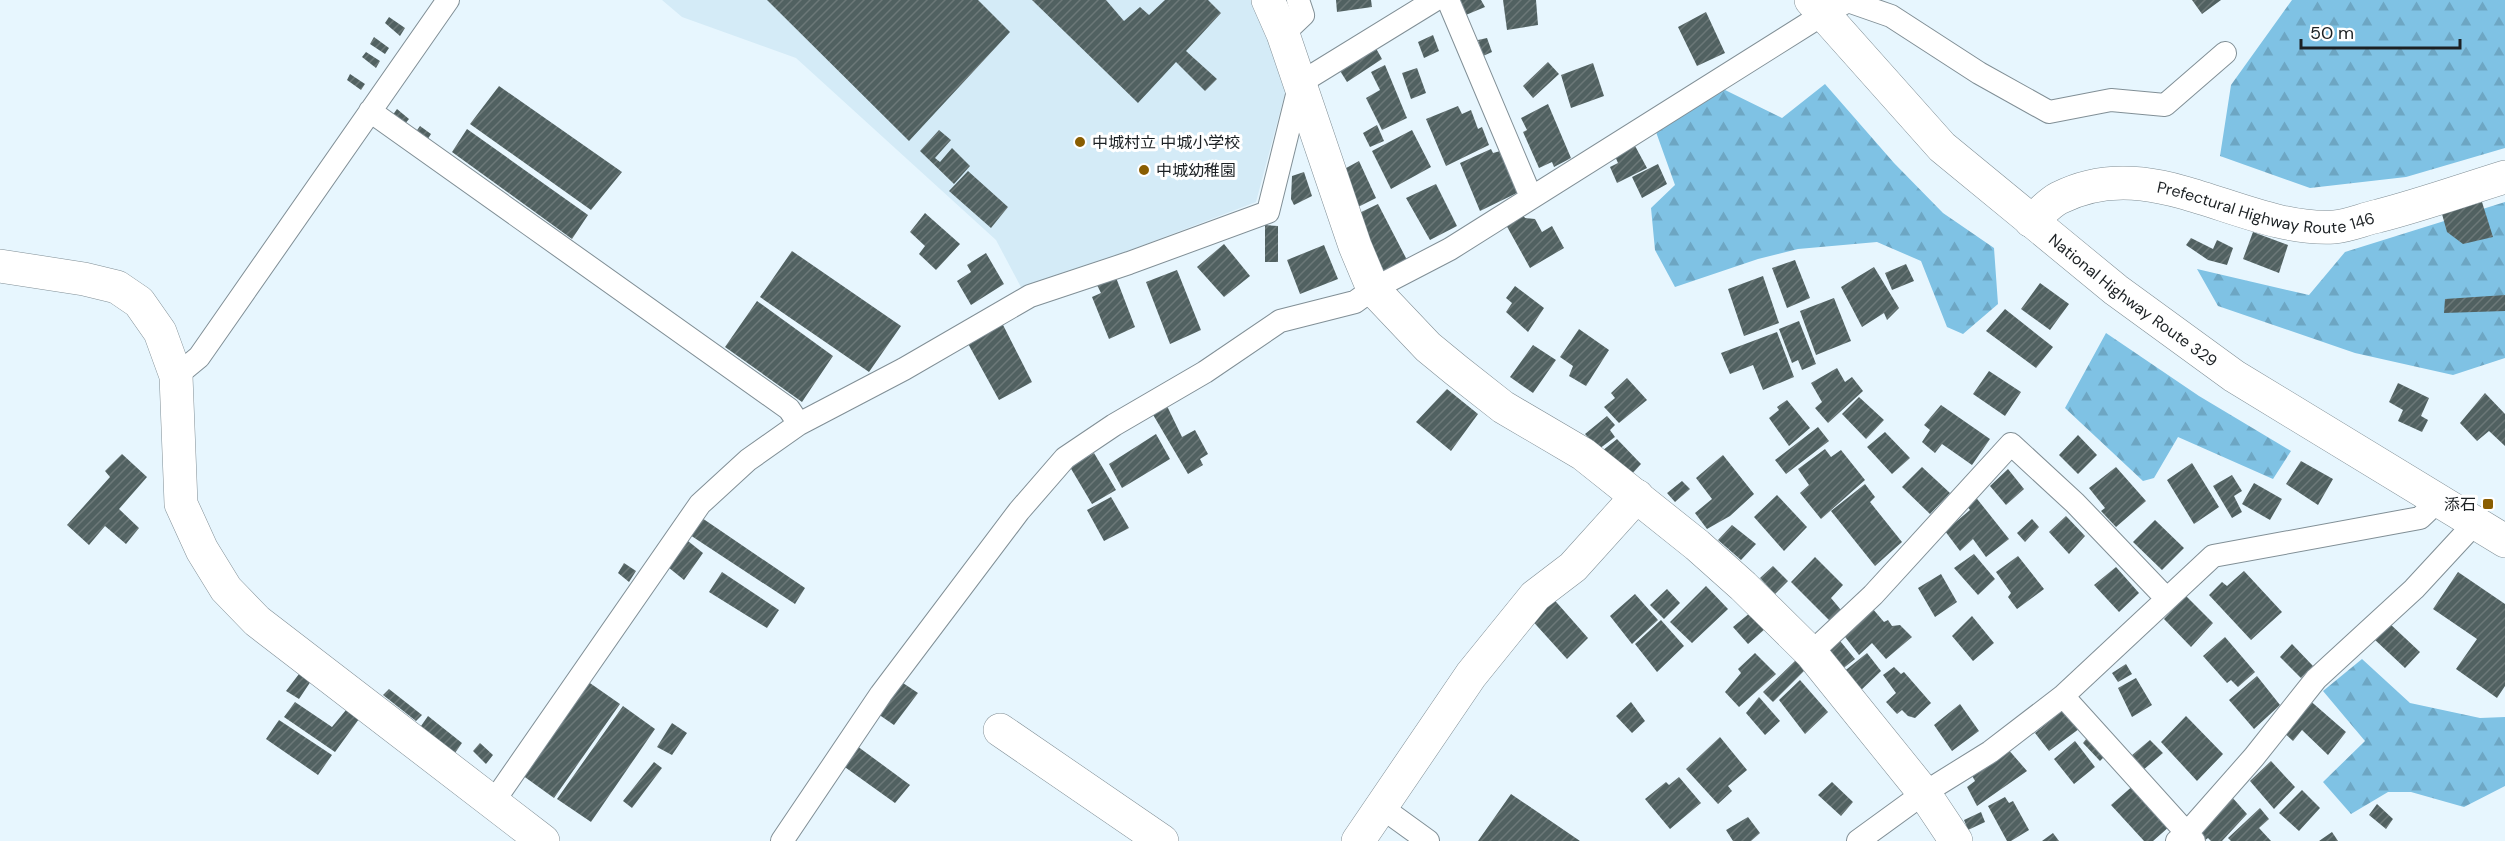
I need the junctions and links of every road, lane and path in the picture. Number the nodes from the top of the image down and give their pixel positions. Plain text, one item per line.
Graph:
1 (448, 0) edge
2 (1268, 0) edge
3 (1298, 0) edge
4 (1435, 0) edge
5 (1448, 0) edge
6 (1817, 8) edge
7 (1283, 34) junction
8 (2225, 53) dead end
9 (1300, 83) junction
10 (370, 111) junction
11 (2505, 177) edge
12 (1531, 197) junction
13 (2031, 222) junction
14 (0, 266) edge
15 (1373, 290) junction
16 (176, 376) junction
17 (800, 424) junction
18 (1637, 496) junction
19 (2439, 500) junction
20 (2476, 522) junction
21 (2505, 541) edge
22 (2166, 598) junction
23 (1811, 653) junction
24 (2063, 696) junction
25 (1000, 730) dead end
26 (1924, 792) junction
27 (494, 801) junction
28 (1381, 807) junction
29 (2186, 838) edge
30 (543, 841) edge
31 (782, 841) edge
32 (1162, 841) edge
33 (1358, 841) edge
34 (1428, 841) edge
35 (1858, 841) edge
36 (1956, 841) edge

1 - 10 street
2 - 7 main road
3 - 7 street
4 - 9 street
5 - 12 street
6 - 8 street
6 - 12 street
6 - 13 main road, National Highway Route 329
7 - 9 main road
9 - 15 main road
9 - 17 street
10 - 16 street
10 - 17 street
11 - 13 main road, Prefectural Highway Route 146
12 - 15 street
13 - 19 main road, National Highway Route 329
14 - 16 main road
15 - 18 main road
15 - 31 street
16 - 27 main road
17 - 27 street
18 - 23 main road
18 - 28 main road
19 - 20 main road, National Highway Route 329
19 - 22 street
20 - 21 main road, National Highway Route 329
20 - 29 street
22 - 23 street
22 - 24 street
23 - 26 main road
24 - 26 street
24 - 29 street
25 - 32 main road
26 - 35 street
26 - 36 main road
27 - 30 main road
28 - 33 main road
28 - 34 street

